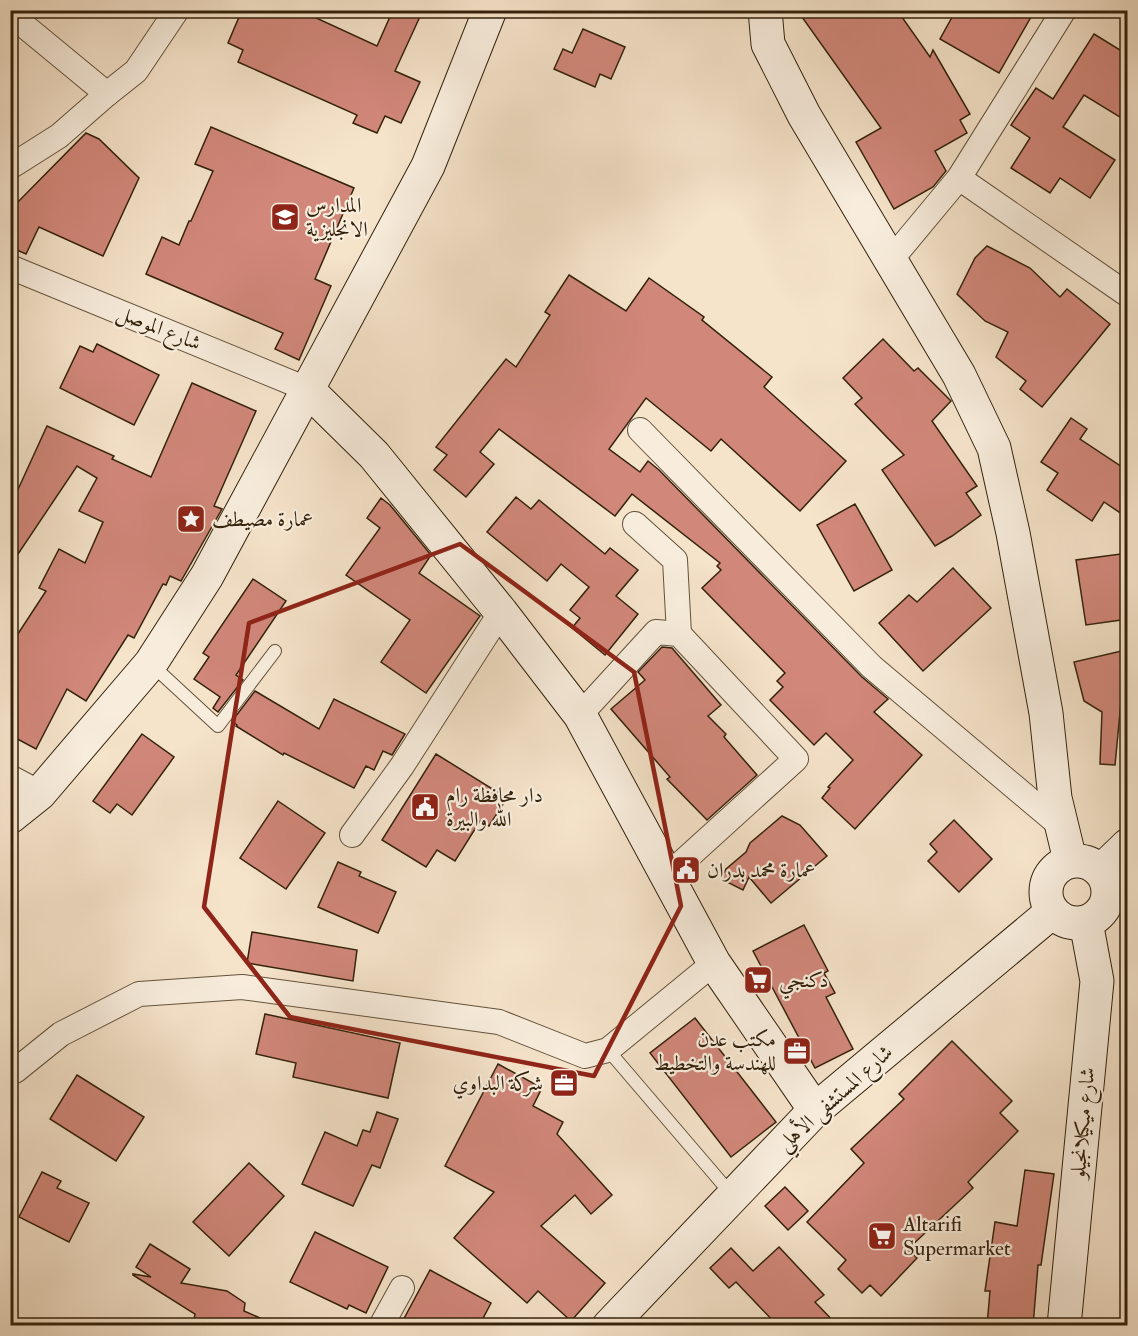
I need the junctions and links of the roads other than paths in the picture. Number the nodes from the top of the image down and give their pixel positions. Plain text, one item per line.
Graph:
1 (177, 10) edge
2 (490, 10) edge
3 (765, 10) edge
4 (1064, 10) edge
5 (10, 15) edge
6 (107, 94) junction
7 (10, 167) edge
8 (959, 178) junction
9 (890, 261) junction
10 (10, 267) edge
11 (1128, 295) edge
12 (307, 389) junction
13 (640, 430) dead end
14 (635, 524) dead end
15 (501, 612) junction
16 (679, 634) junction
17 (275, 651) dead end
18 (151, 663) junction
19 (580, 715) junction
20 (10, 777) edge
21 (40, 793) junction
22 (10, 818) edge
23 (1062, 827) junction
24 (352, 835) dead end
25 (1128, 845) edge
26 (1070, 861) junction
27 (1101, 871) junction
28 (667, 876) junction
29 (1052, 912) junction
30 (1086, 922) junction
31 (714, 963) junction
32 (608, 1050) junction
33 (12, 1075) edge
34 (815, 1110) junction
35 (732, 1196) junction
36 (402, 1288) dead end
37 (381, 1326) edge
38 (609, 1326) edge
39 (1064, 1326) edge

1 - 6 street
2 - 12 street
3 - 9 street
4 - 8 street
5 - 6 street
6 - 7 street
8 - 9 street
8 - 11 street
9 - 23 street
10 - 12 street, شارع الموصل
12 - 15 street
12 - 18 street
13 - 23 street
14 - 16 street
15 - 19 street
15 - 24 street
16 - 19 street
16 - 28 street
17 - 18 lane
18 - 21 street
19 - 28 street
20 - 21 street
21 - 22 street
23 - 26 street
25 - 27 street
26 - 27 street
26 - 29 street
27 - 30 street
28 - 31 street
29 - 30 street
29 - 34 street, شارع المستشفى الأهلي
30 - 39 street, شارع ميكيلانجيلو
31 - 32 street
31 - 34 street
32 - 33 street
32 - 35 lane
34 - 35 street, شارع المستشفى الأهلي
35 - 38 street, شارع المستشفى الأهلي
36 - 37 street

